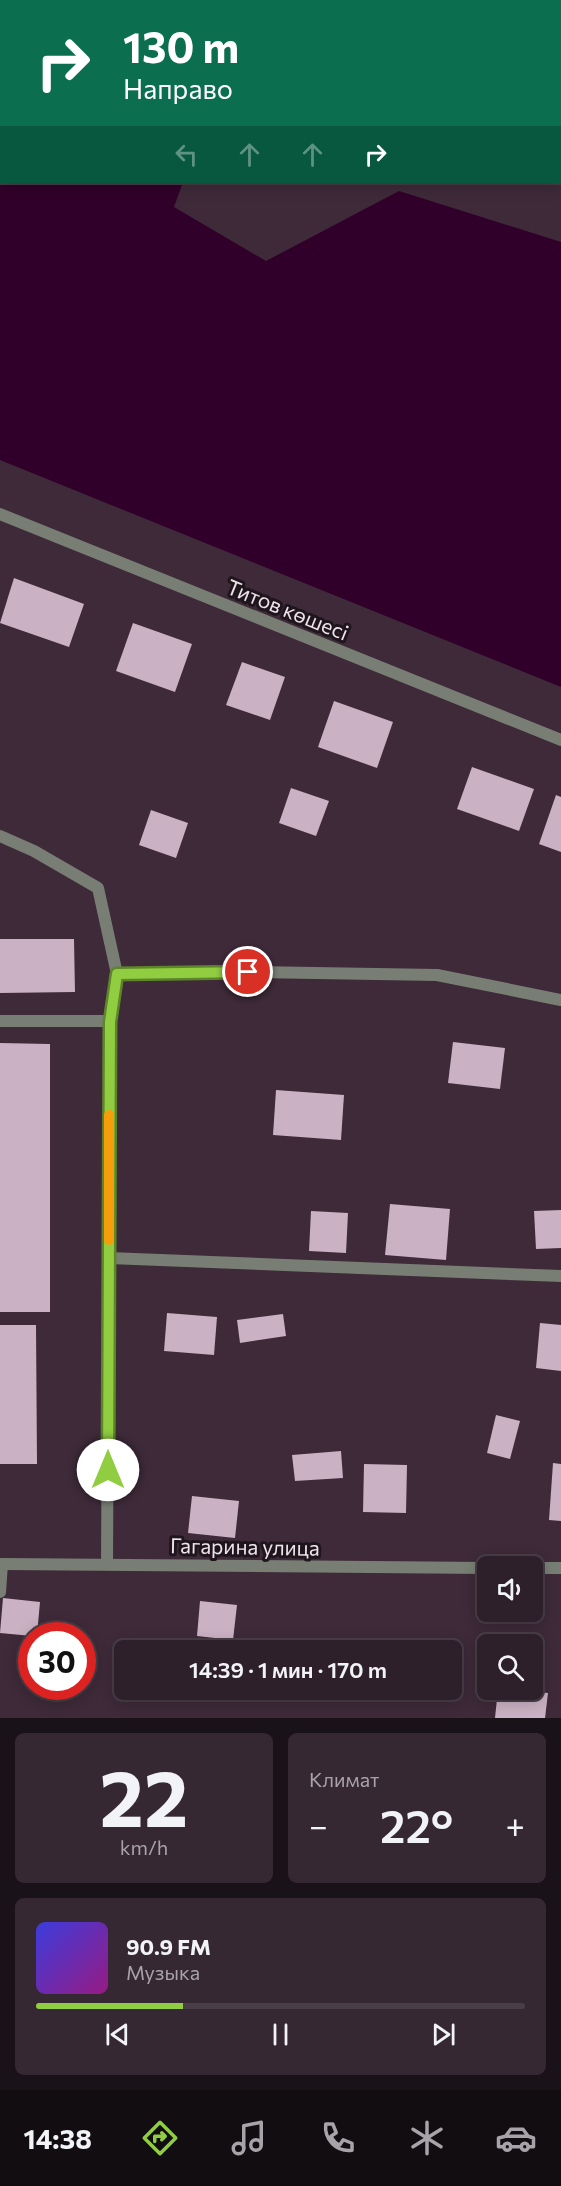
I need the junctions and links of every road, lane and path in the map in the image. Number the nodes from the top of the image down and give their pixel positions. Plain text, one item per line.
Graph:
1 (0, 514) edge
2 (561, 740) edge
3 (0, 836) edge
4 (117, 974) junction
5 (561, 1000) edge
6 (0, 1021) edge
7 (110, 1022) junction
8 (109, 1258) junction
9 (561, 1276) edge
10 (1, 1564) edge
11 (107, 1564) junction
12 (477, 1568) edge
13 (543, 1568) edge
14 (561, 1568) edge
15 (0, 1592) edge

1 - 2 street, Титов көшесі
3 - 4 street
4 - 5 street
4 - 7 street
6 - 7 street
7 - 8 street
8 - 9 street
8 - 11 street
10 - 11 street, Гагарина улица
10 - 15 street
11 - 12 street, Гагарина улица
13 - 14 street

